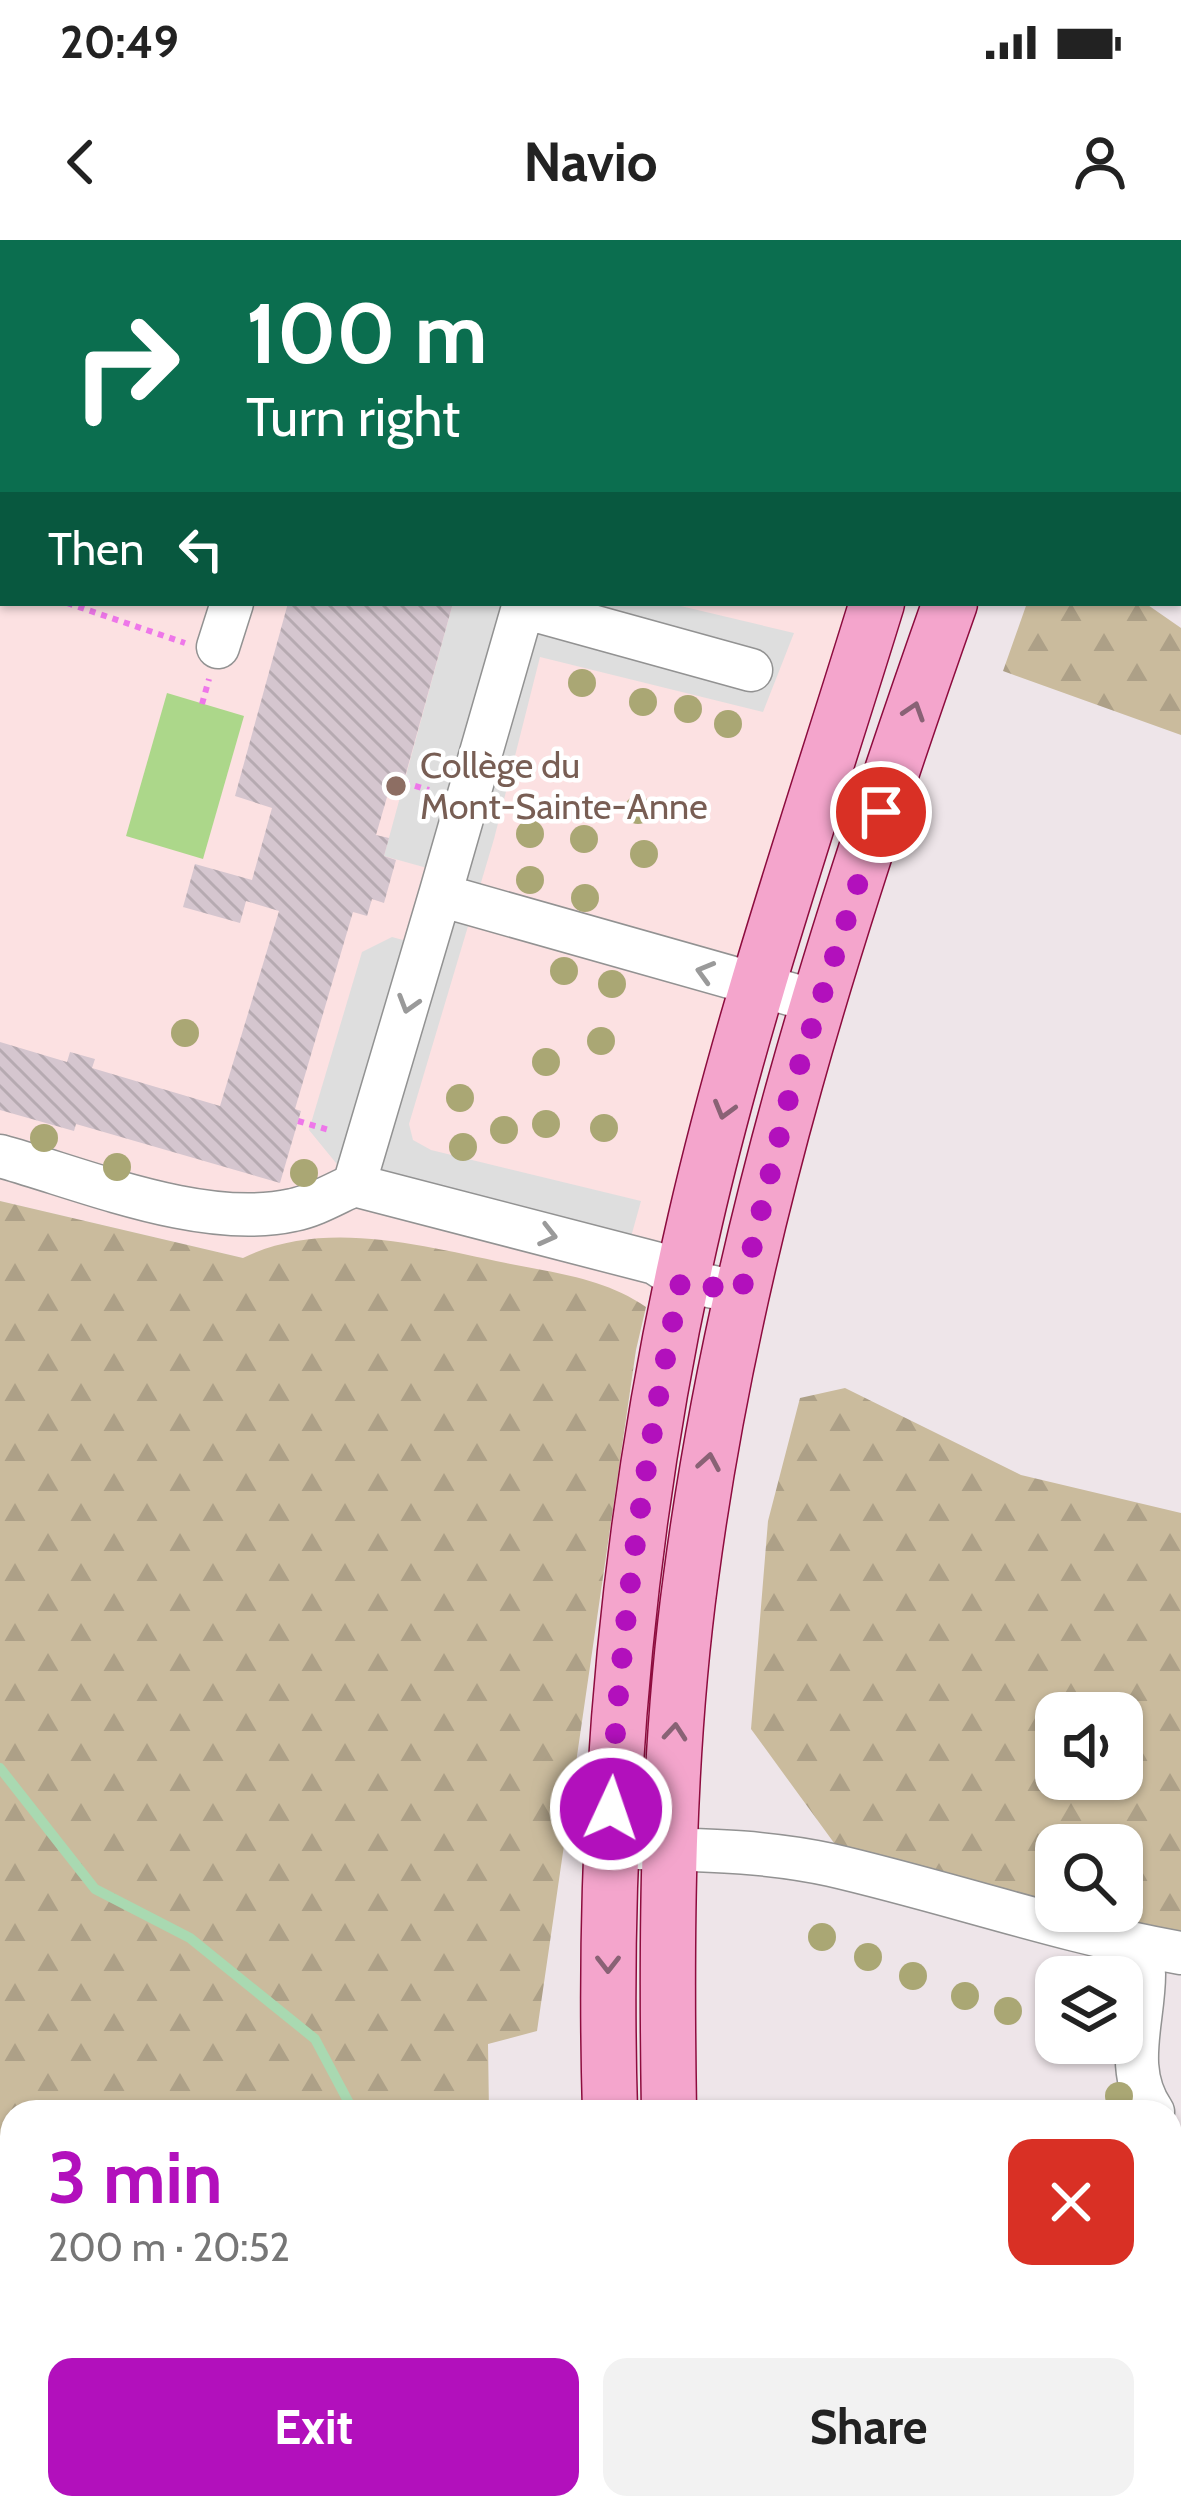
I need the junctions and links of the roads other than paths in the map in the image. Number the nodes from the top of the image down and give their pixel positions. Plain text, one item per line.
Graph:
1 (230, 606) edge
2 (521, 606) edge
3 (525, 606) edge
4 (876, 606) edge
5 (949, 606) edge
6 (207, 646) road end
7 (751, 670) dead end
8 (440, 895) junction
9 (760, 987) junction
10 (818, 1002) junction
11 (0, 1156) edge
12 (354, 1185) junction
13 (681, 1280) junction
14 (741, 1293) junction
15 (610, 1847) junction
16 (667, 1849) junction
17 (1158, 1958) edge
18 (1181, 1996) edge
19 (610, 2100) edge
20 (669, 2100) edge
21 (1148, 2100) edge

1 - 6 lane
2 - 8 lane
3 - 7 lane
4 - 9 main road
10 -> 5 main road
9 -> 8 lane
8 -> 12 lane
9 - 10 lane
9 -> 13 main road
10 - 14 main road
11 - 12 lane
12 -> 13 lane
13 - 14 lane
13 - 15 main road
16 -> 14 main road
15 - 16 lane
15 -> 19 main road
16 - 17 lane
16 - 20 main road
17 - 18 lane
17 - 21 lane

